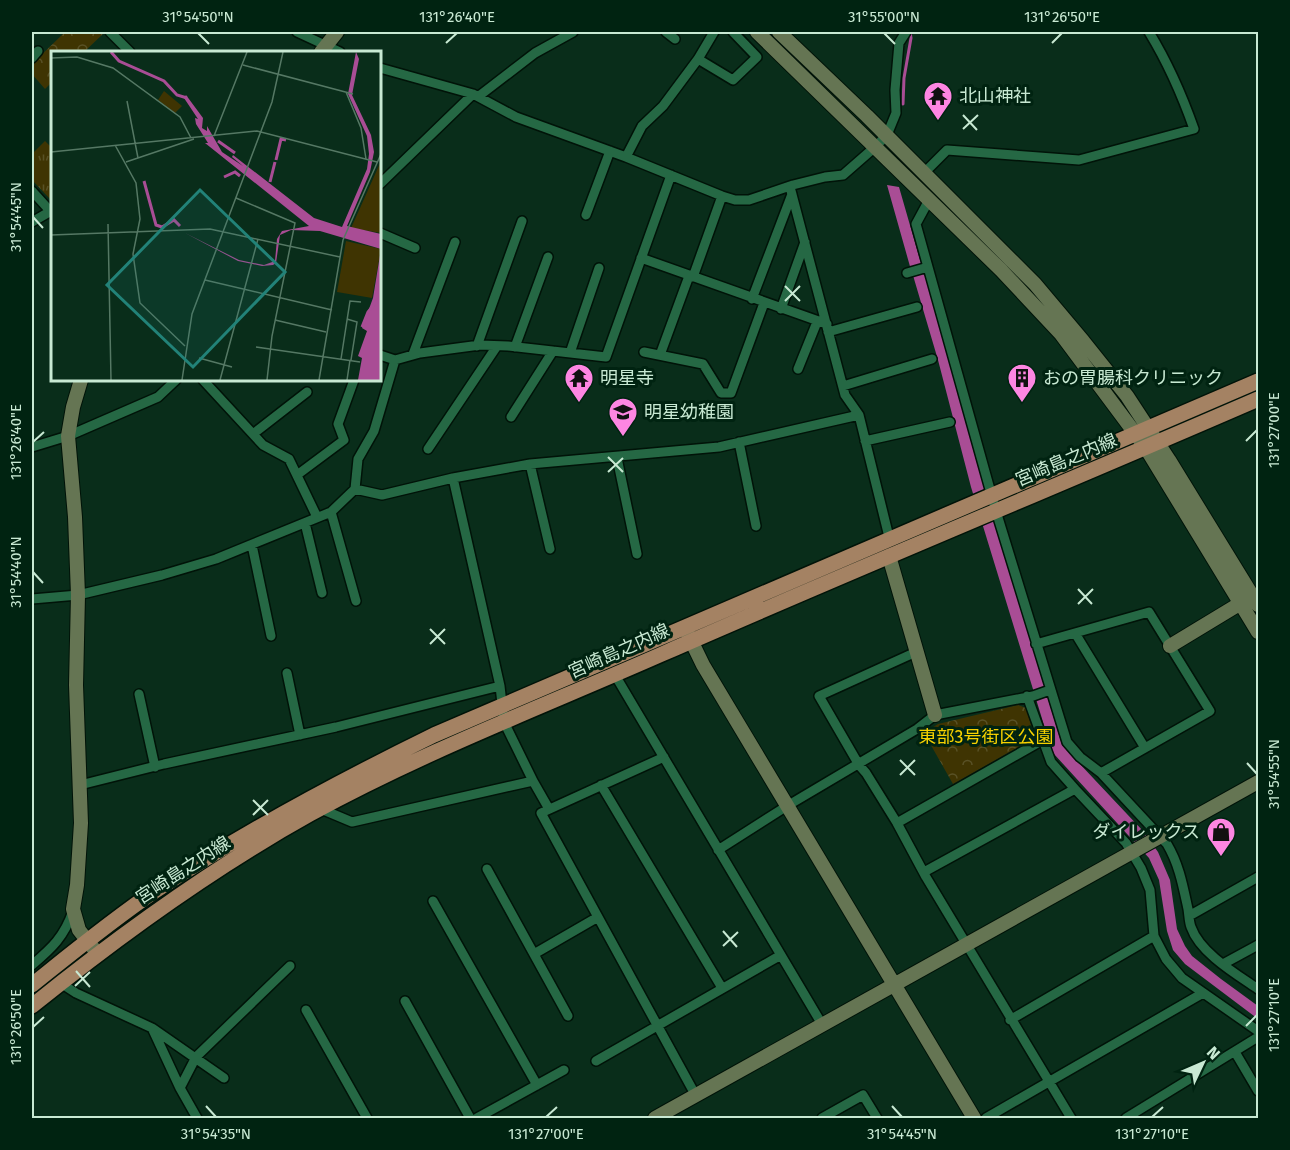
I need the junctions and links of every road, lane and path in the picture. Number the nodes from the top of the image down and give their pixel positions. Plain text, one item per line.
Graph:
1 (110, 32) edge
2 (297, 32) edge
3 (337, 32) edge
4 (573, 32) edge
5 (666, 32) edge
6 (714, 32) edge
7 (733, 32) edge
8 (757, 32) edge
9 (779, 32) edge
10 (906, 32) edge
11 (1149, 32) edge
12 (675, 39) dead end
13 (323, 49) edge
14 (129, 51) edge
15 (698, 59) junction
16 (381, 68) edge
17 (476, 95) junction
18 (887, 135) junction
19 (875, 147) junction
20 (610, 151) junction
21 (626, 157) junction
22 (924, 173) junction
23 (671, 175) junction
24 (381, 183) edge
25 (32, 191) edge
26 (791, 191) junction
27 (722, 196) junction
28 (929, 200) junction
29 (51, 211) edge
30 (51, 212) edge
31 (586, 215) dead end
32 (522, 221) dead end
33 (32, 222) edge
34 (381, 233) edge
35 (455, 242) dead end
36 (805, 242) junction
37 (415, 248) dead end
38 (548, 257) dead end
39 (641, 258) junction
40 (928, 267) junction
41 (599, 268) dead end
42 (907, 273) dead end
43 (691, 277) junction
44 (752, 299) junction
45 (764, 303) junction
46 (918, 306) dead end
47 (781, 309) junction
48 (824, 326) junction
49 (477, 346) junction
50 (497, 346) junction
51 (515, 347) junction
52 (553, 351) junction
53 (645, 352) dead end
54 (570, 353) junction
55 (413, 354) junction
56 (381, 355) edge
57 (660, 355) junction
58 (932, 359) dead end
59 (395, 360) junction
60 (798, 369) dead end
61 (81, 381) edge
62 (175, 381) edge
63 (354, 381) edge
64 (1258, 381) edge
65 (209, 382) edge
66 (843, 386) junction
67 (307, 392) dead end
68 (1258, 399) edge
69 (859, 415) junction
70 (511, 417) dead end
71 (950, 422) dead end
72 (1142, 432) junction
73 (253, 434) junction
74 (68, 436) junction
75 (865, 441) junction
76 (739, 442) junction
77 (1152, 445) junction
78 (32, 447) edge
79 (428, 449) dead end
80 (617, 458) junction
81 (530, 464) junction
82 (297, 475) junction
83 (453, 478) junction
84 (355, 489) junction
85 (988, 507) junction
86 (331, 512) junction
87 (317, 517) junction
88 (305, 523) junction
89 (756, 526) dead end
90 (252, 545) junction
91 (550, 549) dead end
92 (889, 549) junction
93 (637, 554) dead end
94 (322, 593) dead end
95 (78, 595) junction
96 (32, 599) edge
97 (1253, 599) edge
98 (356, 601) dead end
99 (1258, 632) edge
100 (1075, 633) junction
101 (688, 634) junction
102 (271, 636) dead end
103 (1036, 644) junction
104 (1170, 645) junction
105 (916, 652) junction
106 (287, 673) dead end
107 (615, 675) junction
108 (500, 686) junction
109 (1050, 690) junction
110 (139, 694) dead end
111 (1030, 696) junction
112 (504, 705) junction
113 (935, 715) junction
114 (504, 722) junction
115 (300, 735) junction
116 (1041, 741) junction
117 (1145, 748) junction
118 (664, 757) junction
119 (859, 765) junction
120 (155, 767) junction
121 (1101, 773) junction
122 (533, 780) junction
123 (1258, 782) edge
124 (80, 785) junction
125 (601, 785) junction
126 (1075, 789) junction
127 (787, 806) junction
128 (321, 809) junction
129 (549, 809) junction
130 (897, 823) junction
131 (1158, 839) junction
132 (718, 850) junction
133 (1135, 852) junction
134 (487, 869) dead end
135 (924, 872) junction
136 (1258, 877) edge
137 (433, 901) dead end
138 (73, 909) junction
139 (1189, 916) junction
140 (598, 917) junction
141 (1154, 936) junction
142 (967, 944) junction
143 (1258, 945) edge
144 (92, 947) junction
145 (534, 954) junction
146 (781, 955) junction
147 (1223, 964) junction
148 (32, 965) edge
149 (290, 966) dead end
150 (50, 970) junction
151 (60, 983) junction
152 (32, 985) edge
153 (894, 985) junction
154 (722, 988) junction
155 (1258, 989) edge
156 (1203, 993) junction
157 (405, 1001) dead end
158 (32, 1006) edge
159 (306, 1010) dead end
160 (568, 1016) dead end
161 (1010, 1020) junction
162 (658, 1026) junction
163 (823, 1026) junction
164 (152, 1028) junction
165 (1258, 1031) edge
166 (1258, 1037) edge
167 (1235, 1052) junction
168 (196, 1057) junction
169 (596, 1061) dead end
170 (564, 1070) dead end
171 (224, 1078) dead end
172 (1049, 1083) junction
173 (537, 1085) junction
174 (180, 1088) junction
175 (1258, 1091) edge
176 (696, 1096) junction
177 (197, 1119) edge
178 (367, 1119) edge
179 (470, 1119) edge
180 (477, 1119) edge
181 (655, 1119) edge
182 (822, 1119) edge
183 (877, 1119) edge
184 (974, 1119) edge
185 (986, 1119) edge
186 (1071, 1119) edge
187 (1125, 1119) edge

1 - 14 street
2 - 13 street
3 - 13 street
4 - 17 street
5 - 12 street
6 - 15 street
7 - 15 street
8 - 19 street
9 - 18 street
10 - 18 street
11 - 22 street
15 - 21 street
16 - 17 street
17 - 20 street
17 - 24 street
18 - 19 street
18 - 22 street
19 - 26 street
19 - 28 street
20 - 21 street
20 - 31 street
21 - 23 street
22 - 72 street
23 - 27 street
23 - 39 street
25 - 29 street
26 - 27 street
26 - 36 street
26 - 44 street
27 - 43 street
28 - 40 street
28 - 72 street
30 - 33 street
32 - 49 street
34 - 37 street
35 - 55 street
36 - 47 street
36 - 48 street
38 - 51 street
39 - 43 street
39 - 54 street
40 - 42 street
40 - 85 street
41 - 54 street
43 - 44 street
43 - 57 street
44 - 45 street
45 - 47 street
45 - 57 street
46 - 48 street
47 - 48 street
48 - 60 street
48 - 66 street
49 - 50 street
49 - 55 street
50 - 51 street
50 - 79 street
51 - 52 street
52 - 54 street
52 - 70 street
53 - 57 street
55 - 59 street
56 - 59 street
58 - 66 street
59 - 84 street
61 - 74 street
62 - 74 street
63 - 82 street
64 - 72 main road, 宮崎島之内線
65 - 73 street
66 - 69 street
67 - 73 street
68 - 77 main road, 宮崎島之内線
69 - 75 street
69 - 76 street
71 - 75 street
72 - 77 street
72 - 85 main road, 宮崎島之内線
73 - 82 street
74 - 78 street
74 - 95 street
75 - 92 street
76 - 80 street
76 - 89 street
77 - 85 main road, 宮崎島之内線
77 - 97 street
80 - 81 street
80 - 93 street
81 - 83 street
81 - 91 street
82 - 87 street
83 - 84 street
83 - 108 street
84 - 86 street
85 - 92 main road, 宮崎島之内線
85 - 103 street
86 - 87 street
86 - 98 street
87 - 88 street
88 - 90 street
88 - 94 street
90 - 95 street
90 - 102 street
92 - 101 main road, 宮崎島之内線
92 - 105 street
95 - 96 street
95 - 124 street
97 - 99 street
97 - 104 street
100 - 103 street
100 - 104 street
100 - 117 street
101 - 107 main road, 宮崎島之内線
101 - 112 main road, 宮崎島之内線
101 - 127 street
103 - 109 street
104 - 117 street
105 - 113 street
105 - 119 street
106 - 115 street
107 - 114 main road, 宮崎島之内線
107 - 118 street
108 - 112 street
108 - 115 street
109 - 111 street
109 - 121 street
110 - 120 street
111 - 113 street
111 - 116 street
112 - 114 street
112 - 144 main road, 宮崎島之内線
113 - 119 street
114 - 122 street
114 - 128 main road, 宮崎島之内線
115 - 120 street
116 - 126 street
116 - 130 street
117 - 121 street
118 - 125 street
118 - 132 street
119 - 127 street
119 - 130 street
120 - 124 street
121 - 131 street
122 - 128 street
122 - 129 street
123 - 131 street
124 - 138 street
125 - 129 street
125 - 154 street
126 - 133 street
126 - 135 street
127 - 132 street
127 - 153 street
128 - 144 main road, 宮崎島之内線
129 - 140 street
130 - 135 street
131 - 133 street
131 - 139 street
132 - 146 street
133 - 141 street
133 - 142 street
134 - 145 street
135 - 142 street
136 - 139 street
137 - 173 street
138 - 144 street
138 - 148 street
139 - 147 street
140 - 145 street
140 - 162 street
141 - 156 street
141 - 161 street
142 - 153 street
142 - 161 street
143 - 147 street
144 - 150 main road, 宮崎島之内線
144 - 151 main road, 宮崎島之内線
145 - 160 street
146 - 154 street
146 - 163 street
147 - 155 street
149 - 168 street
150 - 151 street
150 - 152 main road, 宮崎島之内線
151 - 158 main road, 宮崎島之内線
151 - 164 street
153 - 163 street
153 - 184 street
154 - 162 street
156 - 165 street
156 - 172 street
157 - 179 street
159 - 178 street
161 - 172 street
162 - 169 street
162 - 176 street
163 - 176 street
164 - 168 street
164 - 174 street
166 - 167 street
167 - 175 street
167 - 187 street
168 - 171 street
168 - 174 street
170 - 173 street
172 - 185 street
172 - 186 street
173 - 180 street
174 - 177 street
176 - 181 street
182 - 183 street

